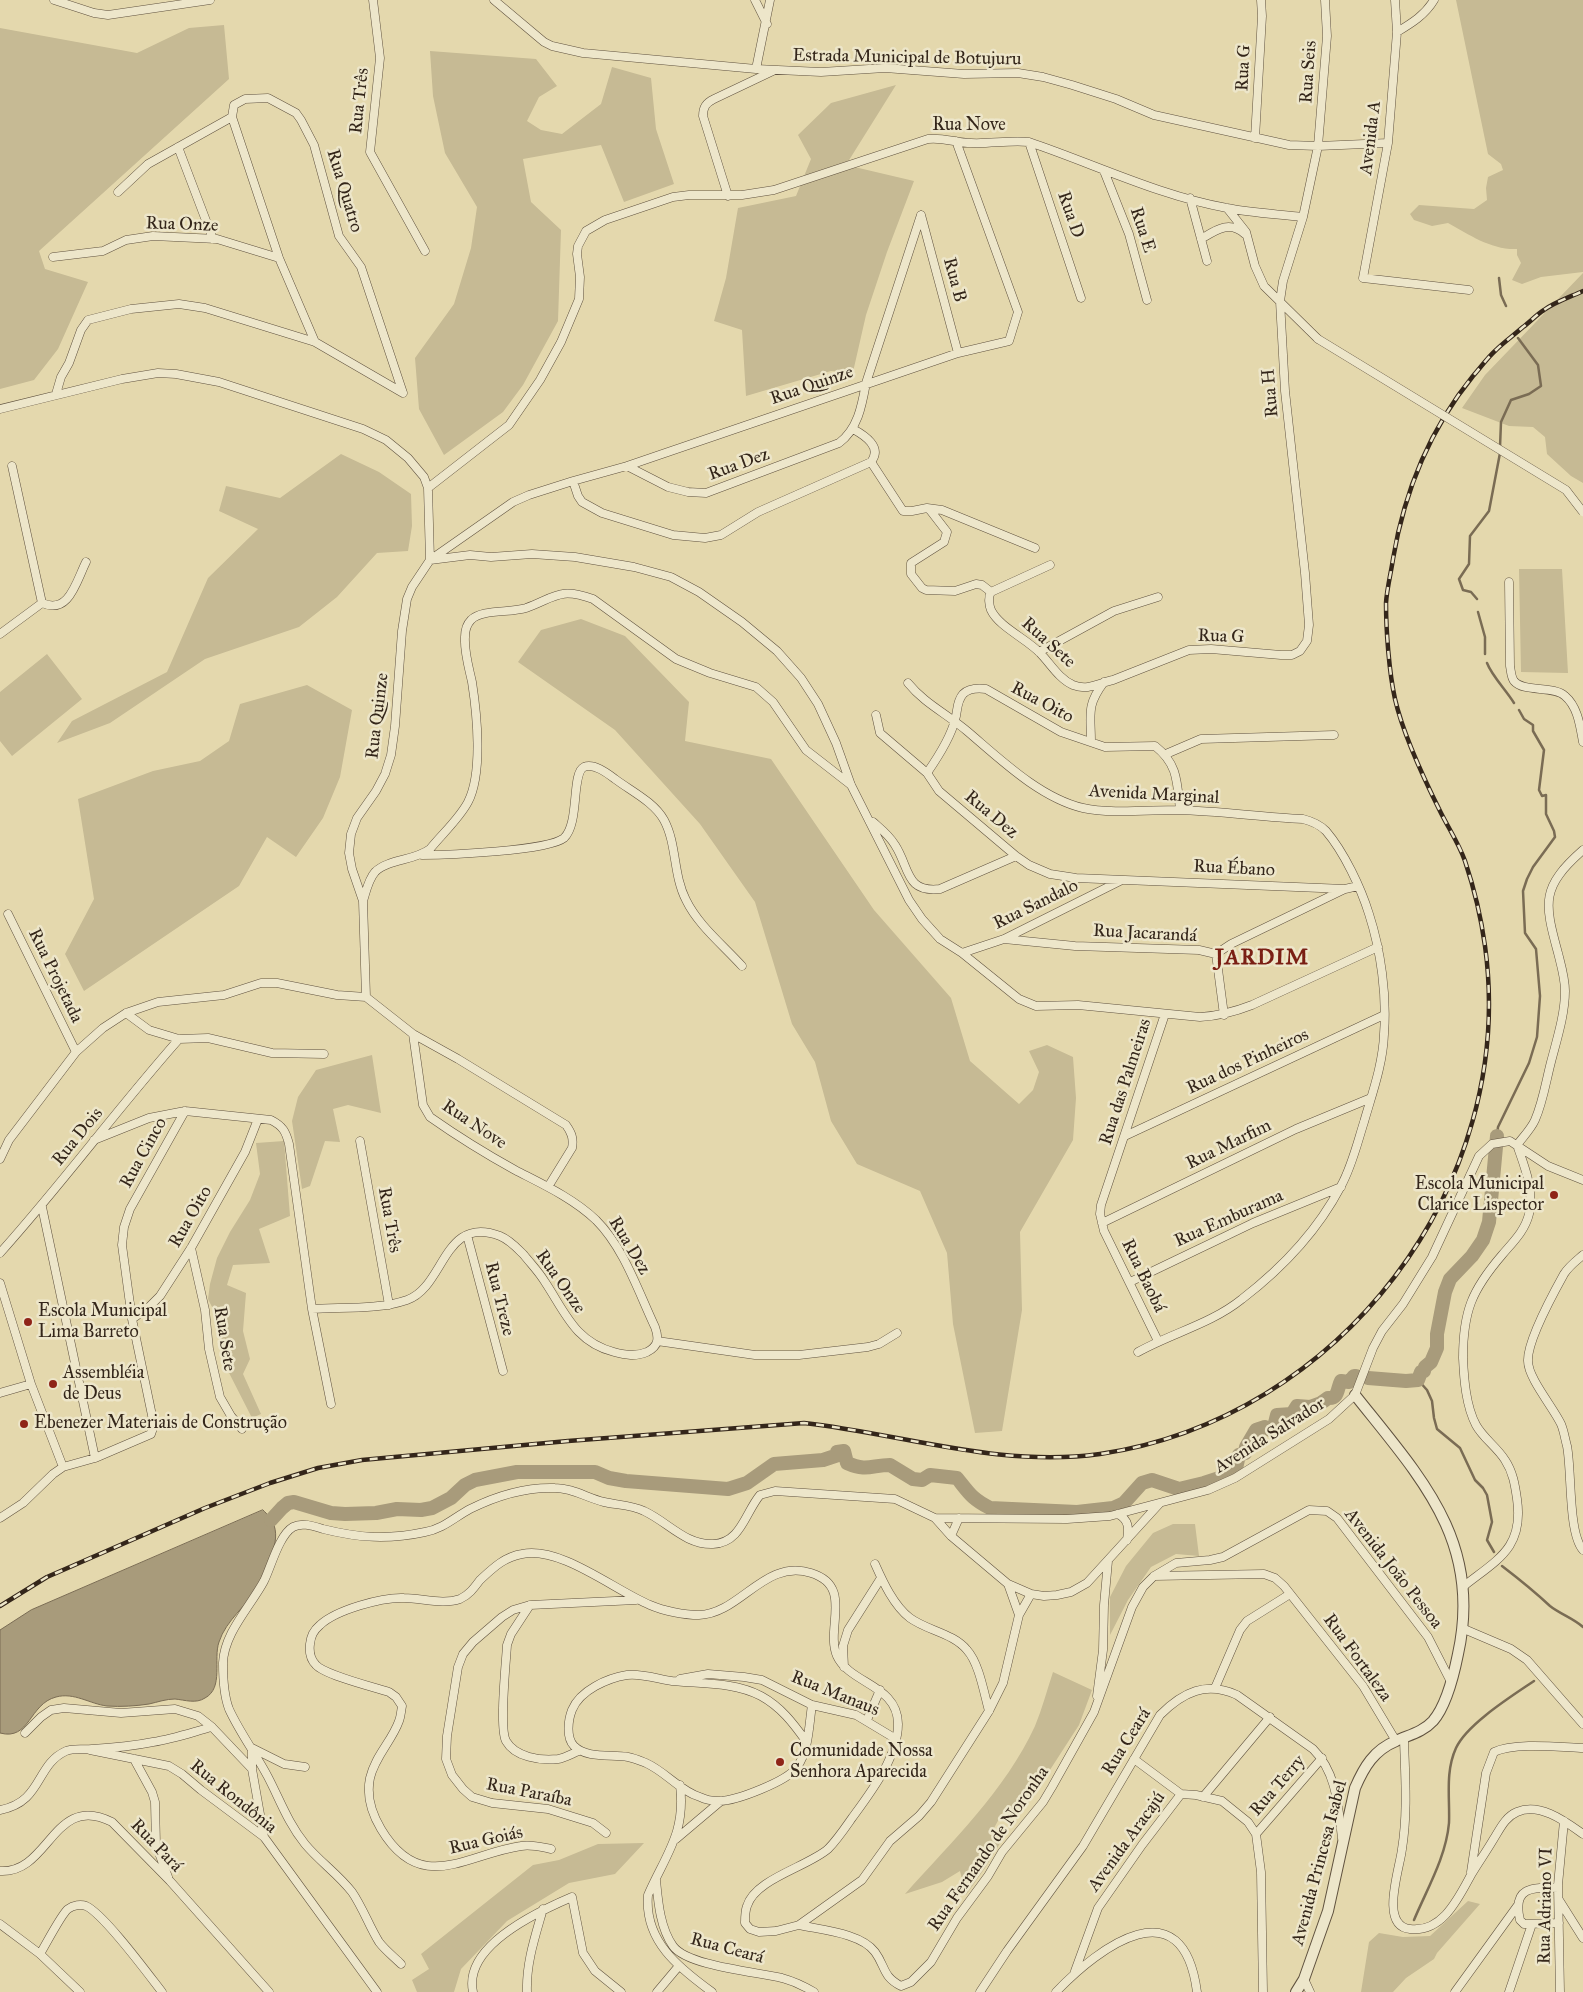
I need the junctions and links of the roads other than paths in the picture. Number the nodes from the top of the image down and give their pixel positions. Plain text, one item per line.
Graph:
1 (54, 0) edge
2 (210, 0) edge
3 (373, 0) edge
4 (494, 0) edge
5 (755, 0) edge
6 (770, 0) edge
7 (1261, 0) edge
8 (1325, 0) edge
9 (1395, 0) edge
10 (1434, 0) edge
11 (766, 24) junction
12 (1397, 32) junction
13 (756, 69) junction
14 (775, 70) junction
15 (232, 116) junction
16 (1255, 138) junction
17 (956, 141) junction
18 (1029, 142) junction
19 (1388, 143) junction
20 (1318, 146) junction
21 (178, 147) junction
22 (1104, 171) junction
23 (118, 192) dead end
24 (728, 196) junction
25 (1190, 198) junction
26 (1227, 208) junction
27 (1303, 217) junction
28 (1248, 236) junction
29 (213, 239) junction
30 (1201, 239) junction
31 (425, 250) dead end
32 (53, 257) dead end
33 (279, 258) junction
34 (1207, 261) dead end
35 (1469, 290) dead end
36 (1081, 298) dead end
37 (1147, 300) dead end
38 (1280, 301) junction
39 (315, 342) junction
40 (958, 353) junction
41 (866, 383) junction
42 (56, 394) junction
43 (0, 410) edge
44 (853, 429) junction
45 (871, 462) junction
46 (12, 466) dead end
47 (627, 466) junction
48 (573, 481) junction
49 (428, 488) junction
50 (927, 508) junction
51 (1583, 512) edge
52 (1035, 548) dead end
53 (430, 560) junction
54 (86, 562) dead end
55 (1050, 565) dead end
56 (1509, 582) dead end
57 (991, 592) junction
58 (1158, 597) dead end
59 (42, 603) junction
60 (0, 634) edge
61 (1307, 640) joint
62 (1039, 652) junction
63 (1104, 682) junction
64 (908, 683) dead end
65 (876, 715) dead end
66 (955, 721) junction
67 (1334, 735) dead end
68 (1091, 742) junction
69 (1583, 742) edge
70 (1166, 754) junction
71 (927, 773) junction
72 (851, 785) junction
73 (1180, 810) junction
74 (871, 820) junction
75 (1583, 850) edge
76 (422, 855) junction
77 (1016, 856) junction
78 (1122, 880) junction
79 (1358, 886) junction
80 (1345, 889) junction
81 (363, 901) junction
82 (8, 914) dead end
83 (1004, 938) junction
84 (1378, 947) junction
85 (962, 953) junction
86 (1216, 954) junction
87 (742, 966) dead end
88 (366, 997) junction
89 (126, 1013) junction
90 (1165, 1014) junction
91 (1224, 1015) junction
92 (1384, 1015) junction
93 (413, 1034) junction
94 (179, 1039) junction
95 (76, 1052) junction
96 (324, 1054) dead end
97 (1371, 1098) junction
98 (185, 1111) junction
99 (258, 1118) junction
100 (1125, 1136) junction
101 (94, 1140) junction
102 (360, 1141) dead end
103 (1517, 1144) junction
104 (0, 1159) edge
105 (1583, 1180) edge
106 (548, 1186) junction
107 (1341, 1187) junction
108 (42, 1207) junction
109 (1102, 1224) junction
110 (467, 1235) junction
111 (191, 1248) junction
112 (0, 1253) edge
113 (1583, 1255) edge
114 (1130, 1282) junction
115 (0, 1283) edge
116 (389, 1305) junction
117 (312, 1309) junction
118 (132, 1319) junction
119 (897, 1333) dead end
120 (657, 1341) junction
121 (1158, 1341) junction
122 (1138, 1352) dead end
123 (503, 1371) dead end
124 (31, 1384) junction
125 (0, 1393) edge
126 (1355, 1395) junction
127 (331, 1404) dead end
128 (242, 1429) dead end
129 (95, 1458) junction
130 (63, 1467) junction
131 (1160, 1503) junction
132 (1118, 1514) junction
133 (0, 1518) edge
134 (935, 1518) junction
135 (959, 1518) junction
136 (951, 1536) junction
137 (1127, 1540) junction
138 (1583, 1550) edge
139 (1108, 1561) junction
140 (875, 1564) dead end
141 (1154, 1576) junction
142 (881, 1578) junction
143 (1008, 1584) junction
144 (1464, 1586) junction
145 (1031, 1594) junction
146 (1290, 1594) junction
147 (638, 1600) junction
148 (530, 1605) junction
149 (1020, 1615) junction
150 (1464, 1629) junction
151 (844, 1667) junction
152 (672, 1681) junction
153 (1451, 1682) junction
154 (1214, 1688) junction
155 (880, 1690) junction
156 (812, 1705) junction
157 (989, 1711) junction
158 (1094, 1712) junction
159 (1270, 1717) junction
160 (867, 1720) junction
161 (1583, 1724) edge
162 (212, 1727) junction
163 (25, 1733) dead end
164 (896, 1739) junction
165 (1400, 1740) junction
166 (806, 1741) junction
167 (252, 1748) junction
168 (1583, 1748) edge
169 (90, 1750) junction
170 (579, 1751) junction
171 (1322, 1758) junction
172 (134, 1759) junction
173 (1134, 1759) junction
174 (305, 1766) dead end
175 (252, 1769) junction
176 (680, 1785) junction
177 (1181, 1794) junction
178 (1203, 1797) junction
179 (721, 1801) junction
180 (0, 1810) edge
181 (1564, 1821) junction
182 (606, 1833) dead end
183 (1256, 1834) junction
184 (1583, 1834) edge
185 (264, 1837) junction
186 (676, 1839) junction
187 (1342, 1842) junction
188 (551, 1849) dead end
189 (0, 1871) edge
190 (1470, 1876) junction
191 (656, 1878) junction
192 (170, 1881) junction
193 (1558, 1888) junction
194 (1559, 1900) junction
195 (1518, 1905) junction
196 (543, 1909) junction
197 (1559, 1923) junction
198 (0, 1924) edge
199 (799, 1924) junction
200 (1532, 1924) junction
201 (1583, 1938) edge
202 (40, 1954) junction
203 (401, 1964) dead end
204 (678, 1967) junction
205 (1075, 1971) junction
206 (1304, 1979) junction
207 (1196, 1991) edge
208 (80, 1992) edge
209 (162, 1992) edge
210 (269, 1992) edge
211 (377, 1992) edge
212 (473, 1992) edge
213 (527, 1992) edge
214 (621, 1992) edge
215 (657, 1992) edge
216 (712, 1992) edge
217 (814, 1992) edge
218 (980, 1992) edge
219 (1056, 1992) edge
220 (1263, 1992) edge
221 (1296, 1992) edge
222 (1310, 1992) edge
223 (1455, 1992) edge
224 (1509, 1992) edge
225 (1560, 1992) edge

1 - 2 street
3 - 31 street, Rua Três
4 - 13 street, Estrada Municipal de Botujuru
5 - 11 street
6 - 11 street
7 - 16 street, Rua G
8 - 20 street, Rua Seis
9 - 12 street, Avenida A
10 - 12 street
11 - 13 street
12 - 19 street, Avenida A
13 - 14 street, Estrada Municipal de Botujuru
14 - 16 street, Estrada Municipal de Botujuru
14 - 24 street
15 - 21 street
15 - 33 street
15 - 39 street, Rua Quatro
16 - 20 street, Estrada Municipal de Botujuru
17 - 18 street, Rua Nove
17 - 24 street, Rua Nove
17 - 40 street, Rua Quinze
18 - 22 street, Rua Nove
18 - 36 street, Rua D
19 - 20 street, Estrada Municipal de Botujuru
19 - 35 street, Avenida A
20 - 27 street, Rua H
21 - 23 street
21 - 29 street
22 - 25 street, Rua Nove
22 - 37 street, Rua E
24 - 49 street, Rua Nove
25 - 26 street, Rua Nove
25 - 30 street
26 - 27 street, Rua Nove
26 - 28 street
27 - 38 street, Rua H
28 - 30 street
28 - 38 street
29 - 32 street, Rua Onze
29 - 33 street, Rua Onze
30 - 34 street
33 - 39 street
38 - 51 street, bridge
38 - 61 street, Rua H
39 - 42 street
40 - 41 street, Rua Quinze
40 - 41 street, Rua B
41 - 44 street
41 - 47 street, Rua Quinze
42 - 43 street
42 - 49 street
44 - 45 street
44 - 47 street, Rua Dez
45 - 48 street
45 - 50 street
46 - 59 street
47 - 48 street
48 - 53 street
49 - 53 street
50 - 52 street
50 - 57 street
53 - 72 street
53 - 81 street, Rua Quinze
54 - 59 street
55 - 57 street
56 - 69 street
57 - 62 street, Rua Sete
58 - 62 street
59 - 60 street
61 - 63 street, Rua G
62 - 63 street, Rua Sete
63 - 68 street
64 - 66 street, Avenida Marginal
65 - 71 street, Rua Dez
66 - 68 street, Rua Oito
66 - 71 street
66 - 73 street, Avenida Marginal
67 - 70 street
68 - 70 street, Rua Oito
70 - 73 street
71 - 77 street, Rua Dez
72 - 74 street, Rua das Palmeiras
72 - 76 street
73 - 79 street, Avenida Marginal
74 - 77 street
74 - 85 street, Rua das Palmeiras
75 - 103 street
76 - 81 street
76 - 87 street
77 - 78 street, Rua Dez
78 - 80 street, Rua Ébano
78 - 83 street, Rua Sandalo
79 - 80 street, Rua Jacarandá
79 - 84 street, Avenida Marginal
80 - 86 street, Rua Jacarandá
81 - 88 street
82 - 95 street, Rua Projetada
83 - 85 street, Rua Sandalo
83 - 86 street, Rua Jacarandá
84 - 91 street
84 - 92 street, Avenida Marginal
85 - 90 street, Rua das Palmeiras
86 - 91 street
88 - 89 street
88 - 93 street
89 - 94 street
89 - 95 street
90 - 91 street
90 - 100 street, Rua das Palmeiras
92 - 97 street, Avenida Marginal
92 - 100 street, Rua dos Pinheiros
93 - 106 street, Rua Nove
93 - 106 street
94 - 96 street
94 - 101 street, Rua Dois
95 - 104 street
97 - 107 street, Avenida Marginal
97 - 109 street, Rua Marfim
98 - 99 street, Rua Cinco
98 - 101 street
98 - 118 street, Rua Cinco
99 - 111 street, Rua Oito
99 - 117 street, Rua Cinco
100 - 109 street, Rua das Palmeiras
101 - 108 street, Rua Dois
102 - 116 street, Rua Três
103 - 105 street
103 - 126 street
103 - 144 street
106 - 120 street, Rua Dez
107 - 114 street, Rua Emburama
107 - 121 street, Avenida Marginal
108 - 112 street, Rua Dois
108 - 129 street
109 - 114 street, Rua Baobá
110 - 116 street
110 - 120 street, Rua Onze
110 - 123 street, Rua Treze
111 - 118 street, Rua Oito
111 - 128 street, Rua Sete
113 - 138 street
114 - 121 street, Rua Baobá
115 - 124 street
116 - 117 street
117 - 127 street, Rua Cinco
118 - 129 street, Rua Cinco
119 - 120 street
121 - 122 street, Avenida Marginal
124 - 125 street
124 - 130 street
126 - 131 street, Avenida Salvador
126 - 144 street, Avenida Princesa Isabel
129 - 130 street, Rua Cinco
130 - 133 street
131 - 132 street, Avenida Salvador
131 - 137 street
132 - 135 street, Avenida Salvador
132 - 137 street
134 - 135 street, Avenida Salvador
134 - 136 street
134 - 167 street, Avenida Salvador
135 - 136 street
136 - 143 street
137 - 139 street
139 - 145 street
139 - 158 street
140 - 142 street
141 - 146 street, Rua Fortaleza
141 - 153 street, Avenida João Pessoa
141 - 158 street, Rua Fernando de Noronha
142 - 151 street
142 - 157 street
143 - 145 street
143 - 149 street
144 - 150 street, Avenida Princesa Isabel
145 - 149 street
146 - 154 street
146 - 165 street, Rua Fortaleza
147 - 148 street, Rua Paraíba
147 - 151 street
147 - 188 street, Rua Goiás
148 - 170 street
148 - 182 street, Rua Paraíba
149 - 157 street
150 - 153 street, Avenida Princesa Isabel
150 - 161 street
151 - 155 street
152 - 156 street, Rua Manaus
152 - 166 street
152 - 170 street
153 - 165 street, Avenida Princesa Isabel
154 - 159 street
154 - 173 street, Rua Ceará
155 - 160 street
155 - 164 street
156 - 160 street, Rua Manaus
156 - 166 street
157 - 199 street
158 - 199 street, Rua Fernando de Noronha
159 - 171 street
159 - 178 street
160 - 164 street, Rua Manaus
162 - 163 street
162 - 169 street, Rua Rondônia
162 - 175 street
164 - 199 street
165 - 187 street, Avenida Princesa Isabel
165 - 190 street
166 - 179 street
167 - 174 street
167 - 175 street, Avenida Salvador
167 - 203 street
168 - 190 street
169 - 172 street, Rua Rondônia
169 - 180 street, Rua Rondônia
170 - 176 street
171 - 183 street, Rua Terry
171 - 187 street
172 - 185 street, Rua Rondônia
172 - 192 street
173 - 177 street
173 - 218 street, Rua Ceará
175 - 185 street, Avenida Salvador
176 - 179 street
176 - 186 street
177 - 178 street, Avenida Aracajú
177 - 205 street, Avenida Aracajú
178 - 183 street, Avenida Aracajú
179 - 186 street
181 - 184 street
181 - 190 street
181 - 193 street, Rua Adriano VI
183 - 220 street
185 - 211 street, Rua Rondônia
186 - 191 street
187 - 206 street, Avenida Princesa Isabel
189 - 192 street, Rua Pará
191 - 204 street
191 - 217 street, Rua Ceará
192 - 210 street, Rua Pará
193 - 194 street, Rua Adriano VI
193 - 195 street
194 - 197 street, Rua Adriano VI
194 - 201 street
195 - 200 street
195 - 223 street
196 - 212 street
196 - 213 street
196 - 214 street
197 - 200 street
197 - 225 street, Rua Adriano VI
198 - 202 street
200 - 224 street
202 - 208 street
202 - 209 street
204 - 215 street
204 - 216 street
205 - 207 street
205 - 219 street
206 - 221 street, Avenida Princesa Isabel
206 - 222 street

